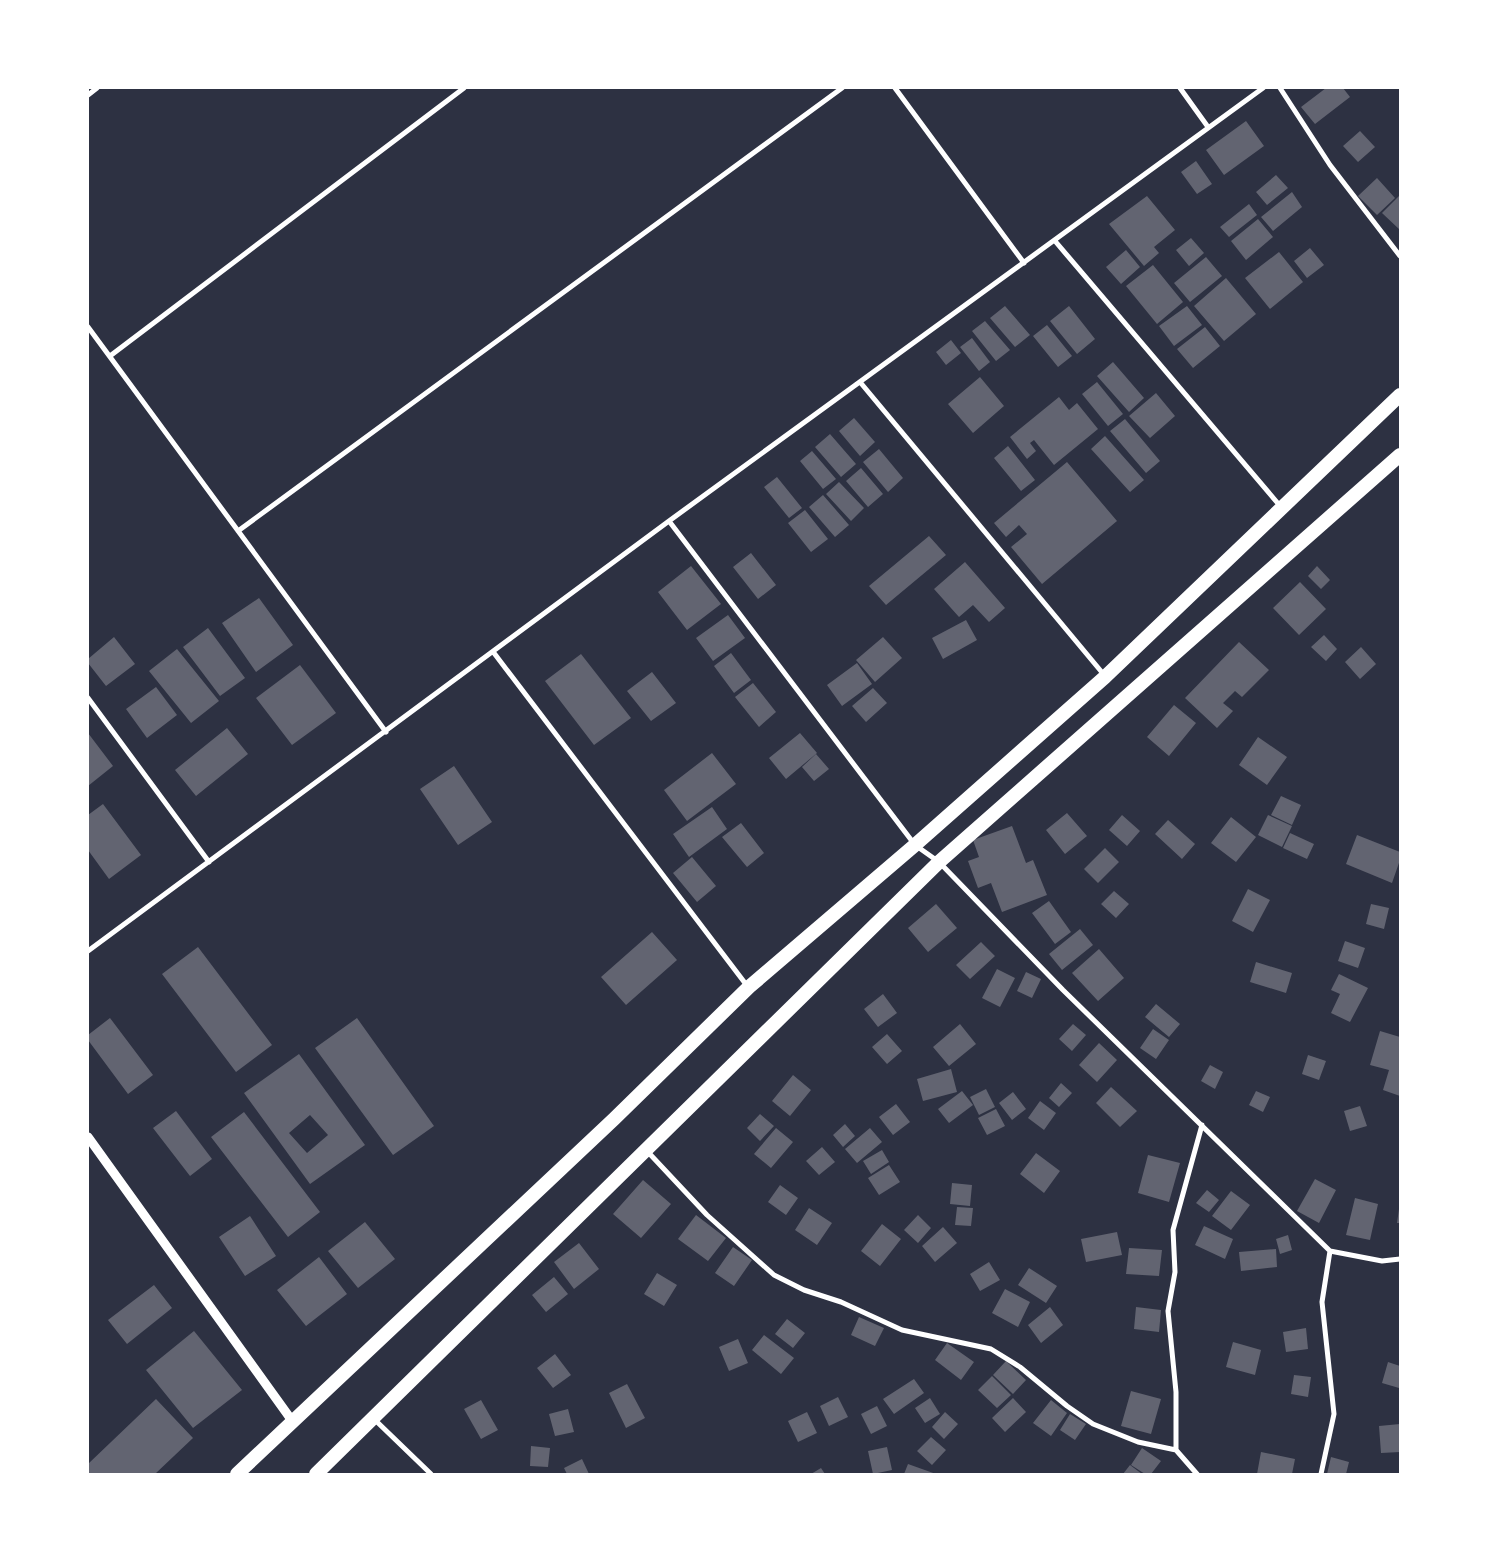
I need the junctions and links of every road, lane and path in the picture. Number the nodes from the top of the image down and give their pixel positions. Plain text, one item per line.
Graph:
1 (97, 88) edge
2 (464, 88) edge
3 (842, 88) edge
4 (895, 88) edge
5 (1180, 88) edge
6 (1263, 88) edge
7 (1280, 88) edge
8 (88, 95) edge
9 (1208, 127) junction
10 (1055, 242) junction
11 (1400, 256) edge
12 (1024, 263) junction
13 (88, 327) edge
14 (110, 356) junction
15 (860, 382) junction
16 (1400, 395) edge
17 (1400, 455) edge
18 (1283, 509) junction
19 (669, 521) junction
20 (238, 531) junction
21 (494, 653) junction
22 (1105, 677) junction
23 (88, 698) edge
24 (386, 732) junction
25 (915, 845) junction
26 (209, 862) junction
27 (939, 862) junction
28 (88, 951) edge
29 (749, 987) junction
30 (1202, 1125) junction
31 (88, 1137) edge
32 (646, 1151) junction
33 (1330, 1251) junction
34 (1400, 1259) edge
35 (374, 1419) junction
36 (293, 1422) junction
37 (1176, 1450) junction
38 (237, 1474) edge
39 (316, 1474) edge
40 (431, 1474) edge
41 (1197, 1474) edge
42 (1321, 1474) edge

1 - 8 street
2 - 14 street
3 - 20 street
4 - 12 street
5 - 9 street
6 - 9 street
7 - 11 street
9 - 10 street
10 - 12 street
10 - 18 street
12 - 15 street
13 - 14 street
14 - 20 street
15 - 19 street
15 - 22 street
16 - 18 highway
17 - 27 highway
18 - 22 highway
19 - 21 street
19 - 25 street
20 - 24 street
21 - 24 street
21 - 29 street
22 - 25 highway
23 - 26 street
24 - 26 street
25 - 27 street
25 - 29 highway
26 - 28 street
27 - 30 street
27 - 32 highway
29 - 36 highway
30 - 33 street
30 - 37 street
31 - 36 street
32 - 35 highway
32 - 37 street
33 - 34 street
33 - 42 street
35 - 39 highway
35 - 40 street
36 - 38 highway
37 - 41 street

